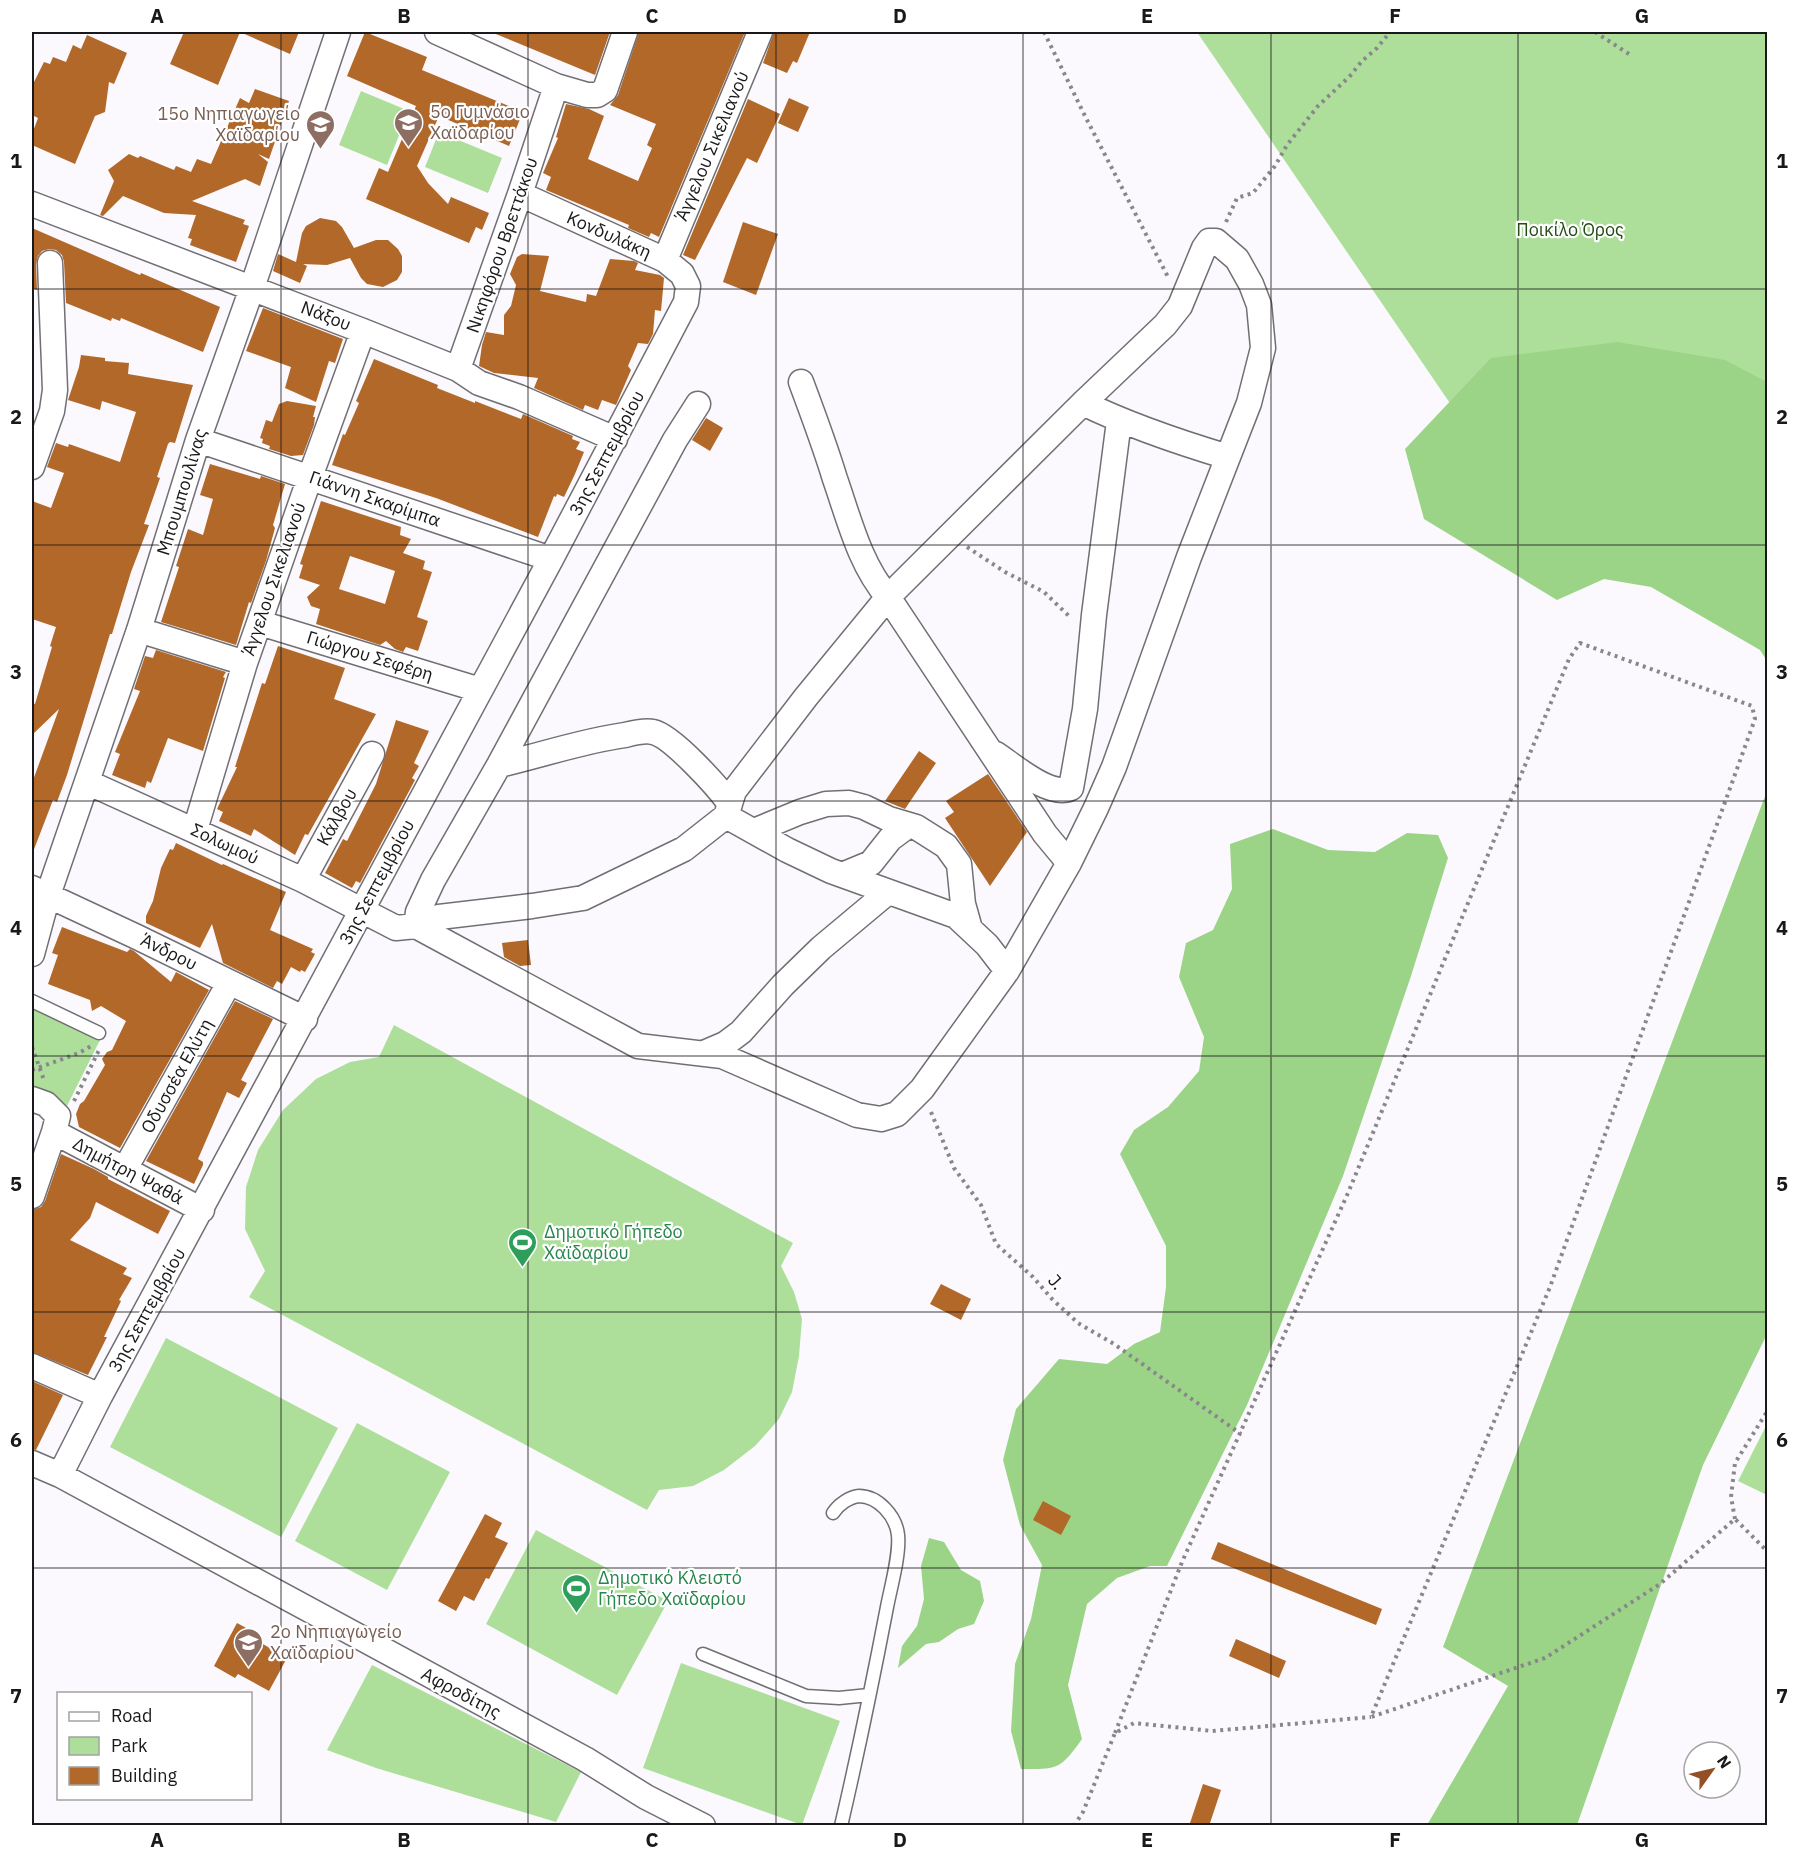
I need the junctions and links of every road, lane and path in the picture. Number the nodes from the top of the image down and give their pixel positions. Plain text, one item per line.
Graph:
1 (338, 32) edge
2 (437, 32) edge
3 (625, 32) edge
4 (760, 32) edge
5 (1044, 32) edge
6 (1390, 32) edge
7 (1595, 32) edge
8 (1632, 56) dead end
9 (556, 86) junction
10 (520, 194) junction
11 (32, 204) edge
12 (1216, 241) junction
13 (665, 260) junction
14 (50, 263) dead end
15 (688, 286) joint
16 (252, 288) junction
17 (1180, 306) junction
18 (363, 331) junction
19 (458, 369) junction
20 (801, 382) dead end
21 (1083, 403) junction
22 (698, 404) dead end
23 (42, 407) edge
24 (1119, 421) junction
25 (615, 439) junction
26 (198, 440) junction
27 (1228, 457) junction
28 (32, 467) edge
29 (310, 477) junction
30 (943, 543) junction
31 (551, 559) junction
32 (888, 597) junction
33 (260, 623) junction
34 (139, 630) junction
35 (1091, 639) junction
36 (245, 663) junction
37 (480, 690) junction
38 (987, 748) junction
39 (372, 754) dead end
40 (499, 765) junction
41 (87, 782) junction
42 (728, 810) junction
43 (909, 825) junction
44 (195, 830) junction
45 (754, 831) junction
46 (1069, 863) junction
47 (842, 875) junction
48 (303, 880) junction
49 (40, 892) edge
50 (888, 892) junction
51 (362, 910) junction
52 (416, 926) junction
53 (970, 929) junction
54 (32, 954) edge
55 (1007, 971) junction
56 (230, 983) junction
57 (32, 1001) edge
58 (305, 1019) junction
59 (101, 1036) junction
60 (704, 1053) junction
61 (32, 1070) edge
62 (922, 1089) junction
63 (32, 1099) edge
64 (56, 1124) junction
65 (125, 1169) junction
66 (32, 1196) edge
67 (202, 1210) junction
68 (32, 1366) edge
69 (100, 1396) junction
70 (1767, 1410) edge
71 (1241, 1434) junction
72 (32, 1463) edge
73 (60, 1475) junction
74 (833, 1513) dead end
75 (1734, 1519) junction
76 (1767, 1552) edge
77 (703, 1654) dead end
78 (869, 1695) junction
79 (1371, 1717) junction
80 (1115, 1733) junction
81 (704, 1826) edge
82 (841, 1826) edge
83 (1074, 1826) edge

1 - 16 street, Μπουμπουλίνας
2 - 9 street
3 - 9 street
4 - 13 street, Άγγελου Σικελιανού
5 - 17 path
6 - 12 path
7 - 8 path
9 - 10 street, Νικηφόρου Βρεττάκου
10 - 13 street, Κονδυλάκη
10 - 19 street, Νικηφόρου Βρεττάκου
11 - 16 street, Νάξου
12 - 17 street
12 - 27 street
13 - 15 street, Κονδυλάκη
14 - 23 street
15 - 25 street, 3ης Σεπτεμβρίου
16 - 18 street, Νάξου
16 - 26 street, Μπουμπουλίνας
17 - 21 street
18 - 19 street, Νάξου
18 - 29 street, Άγγελου Σικελιανού
19 - 25 street, Νάξου
20 - 32 street
21 - 24 street
21 - 30 street
22 - 40 street
23 - 28 street
24 - 27 street
24 - 35 street
25 - 31 street, 3ης Σεπτεμβρίου
26 - 29 street, Γιάννη Σκαρίμπα
26 - 34 street, Μπουμπουλίνας
27 - 46 street
29 - 31 street, Γιάννη Σκαρίμπα
29 - 33 street, Άγγελου Σικελιανού
30 - 32 street
30 - 35 path
31 - 37 street, 3ης Σεπτεμβρίου
32 - 38 street
32 - 42 street
33 - 36 street, Άγγελου Σικελιανού
33 - 37 street, Γιώργου Σεφέρη
34 - 36 street
34 - 41 street, Μπουμπουλίνας
35 - 38 street
36 - 44 street, Άγγελου Σικελιανού
37 - 51 street, 3ης Σεπτεμβρίου
38 - 46 street
39 - 48 street, Κάλβου
40 - 42 street
40 - 52 street
41 - 44 street, Σολωμού
41 - 49 street, Μπουμπουλίνας
42 - 45 street
42 - 52 street
43 - 45 street
43 - 47 street
43 - 53 street
44 - 48 street, Σολωμού
45 - 47 street
46 - 55 street
47 - 50 street
48 - 51 street, Σολωμού
49 - 54 street, Μπουμπουλίνας
49 - 56 street, Άνδρου
50 - 53 street
50 - 60 street
51 - 52 street, Σολωμού
51 - 58 street, 3ης Σεπτεμβρίου
52 - 60 street
53 - 55 street
55 - 62 street
56 - 58 street, Άνδρου
56 - 65 street, Οδυσσέα Ελύτη
57 - 59 lane
58 - 67 street, 3ης Σεπτεμβρίου
59 - 61 path
59 - 64 path
60 - 62 street
62 - 71 path, J.
63 - 64 street, Δημήτρη Ψαθά
64 - 65 street, Δημήτρη Ψαθά
64 - 66 street
65 - 67 street, Δημήτρη Ψαθά
67 - 69 street, 3ης Σεπτεμβρίου
68 - 69 street
69 - 73 street, 3ης Σεπτεμβρίου
70 - 75 path
71 - 79 path
71 - 80 path
72 - 73 street, Αφροδίτης
73 - 81 street, Αφροδίτης
74 - 78 lane
75 - 76 path
75 - 79 path
77 - 78 lane
78 - 82 lane
79 - 80 path
80 - 83 path

